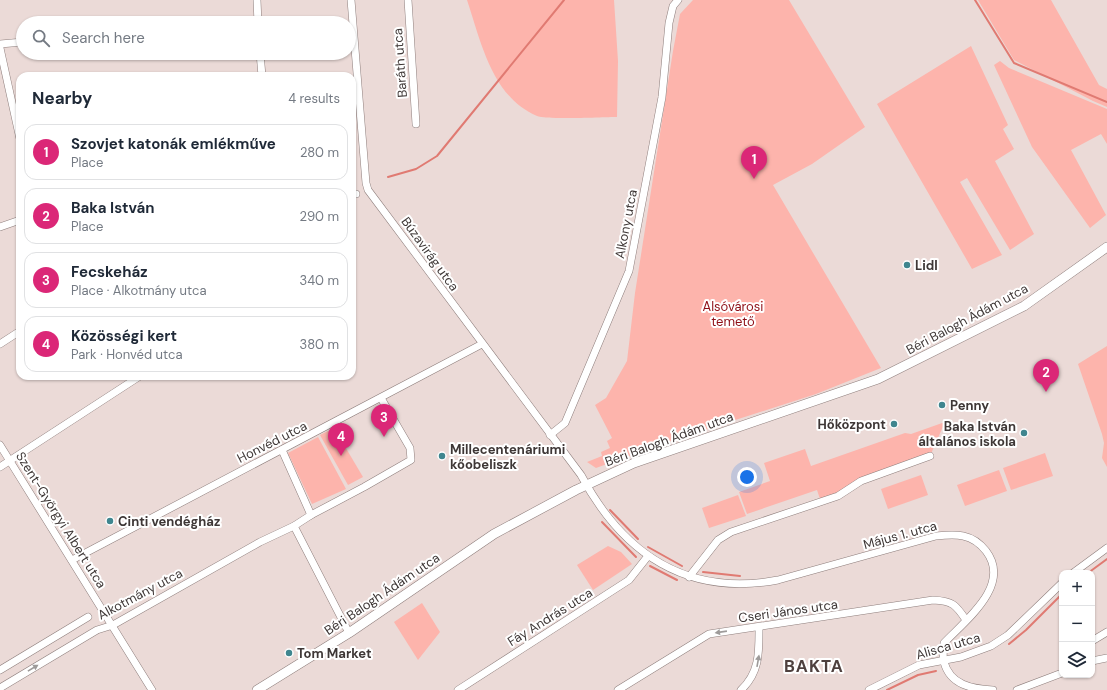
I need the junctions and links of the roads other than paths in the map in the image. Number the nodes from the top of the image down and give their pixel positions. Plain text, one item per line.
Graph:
1 (257, 0) edge
2 (351, 0) edge
3 (408, 0) edge
4 (678, 0) edge
5 (258, 16) edge
6 (352, 16) edge
7 (16, 43) edge
8 (0, 44) edge
9 (0, 48) edge
10 (261, 60) edge
11 (356, 60) edge
12 (262, 72) edge
13 (16, 114) edge
14 (416, 124) dead end
15 (16, 221) edge
16 (0, 227) edge
17 (1107, 247) edge
18 (16, 334) edge
19 (0, 344) edge
20 (482, 344) junction
21 (134, 380) edge
22 (381, 398) junction
23 (550, 435) junction
24 (0, 445) edge
25 (282, 450) junction
26 (930, 456) dead end
27 (10, 461) junction
28 (0, 467) edge
29 (586, 485) junction
30 (311, 515) junction
31 (294, 526) junction
32 (1107, 548) edge
33 (648, 556) junction
34 (72, 560) junction
35 (1077, 570) edge
36 (689, 577) junction
37 (1059, 586) edge
38 (88, 617) dead end
39 (966, 620) junction
40 (112, 625) junction
41 (759, 627) junction
42 (1107, 632) edge
43 (349, 633) junction
44 (1095, 639) edge
45 (1107, 658) edge
46 (1095, 660) edge
47 (943, 661) junction
48 (0, 670) edge
49 (1059, 674) edge
50 (0, 688) edge
51 (971, 689) edge
52 (152, 690) edge
53 (257, 690) edge
54 (460, 690) edge
55 (618, 690) edge
56 (741, 690) edge
57 (869, 690) edge
58 (993, 690) edge
59 (1017, 690) edge

1 - 5 street
2 - 6 street, Búzavirág utca
3 - 14 street, Baráth utca
4 - 23 street, Alkony utca
7 - 8 street
9 - 13 street
10 - 12 street
11 - 20 street, Búzavirág utca
15 - 16 street
17 - 29 street, Béri Balogh Ádám utca
18 - 19 street
20 - 22 street, Honvéd utca
20 - 23 street, Búzavirág utca
21 - 27 street
22 - 25 street, Honvéd utca
22 - 30 street
23 - 29 street, Búzavirág utca
24 - 27 street, Szent-Györgyi Albert utca
25 - 30 street
25 - 34 street, Honvéd utca
26 - 36 street
27 - 28 street
27 - 34 street, Szent-Györgyi Albert utca
29 - 33 street, Május 1. utca
29 - 43 street, Béri Balogh Ádám utca
30 - 31 street, Alkotmány utca
31 - 40 street, Alkotmány utca
31 - 43 street
32 - 35 street
33 - 36 street, Május 1. utca
33 - 54 street, Fáy András utca
34 - 40 street, Szent-Györgyi Albert utca
36 - 39 street, Május 1. utca
37 - 47 street, Alisca utca
38 - 48 street, Alkotmány utca
39 - 41 street, Cseri János utca
39 - 47 street, Május 1. utca
50 -> 40 street, Alkotmány utca
40 - 52 street, Szent-Györgyi Albert utca
41 -> 55 street, Cseri János utca
56 -> 41 street
42 - 44 street
43 - 53 street, Béri Balogh Ádám utca
45 - 46 street
47 - 51 street
47 - 57 street, Alisca utca
49 - 59 street
51 - 58 street

